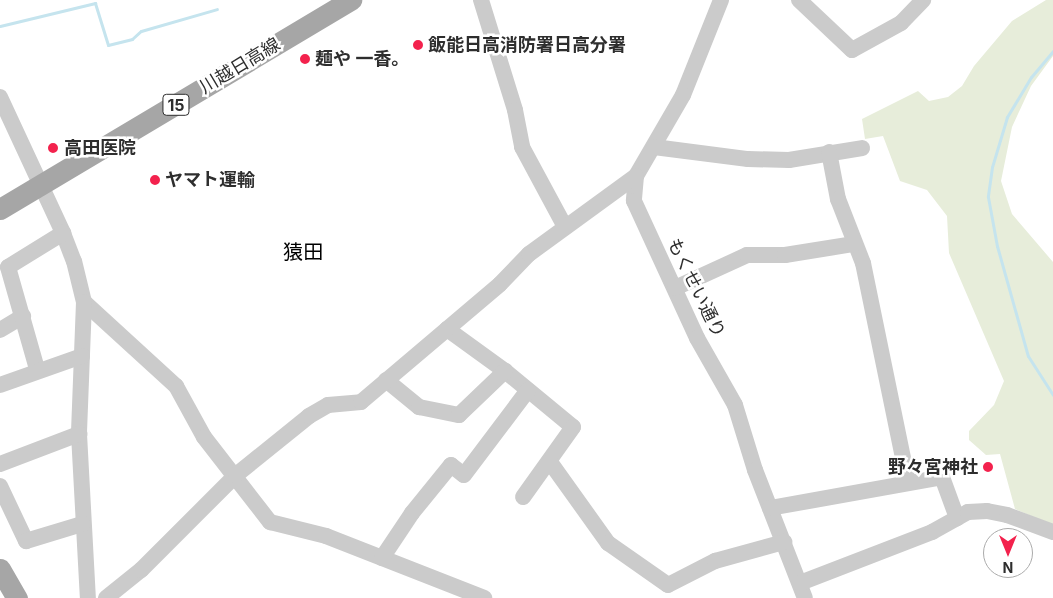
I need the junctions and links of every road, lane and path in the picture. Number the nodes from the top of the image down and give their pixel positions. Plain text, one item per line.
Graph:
1 (351, 0) edge
2 (481, 0) edge
3 (720, 0) edge
4 (799, 0) edge
5 (923, 0) edge
6 (0, 98) edge
7 (654, 146) junction
8 (862, 148) dead end
9 (829, 152) junction
10 (636, 176) junction
11 (41, 184) junction
12 (0, 209) edge
13 (565, 227) junction
14 (63, 233) junction
15 (854, 244) junction
16 (675, 288) junction
17 (84, 302) junction
18 (22, 316) junction
19 (447, 329) junction
20 (0, 330) edge
21 (82, 356) junction
22 (38, 369) junction
23 (505, 371) junction
24 (386, 380) junction
25 (0, 385) edge
26 (528, 390) junction
27 (79, 434) junction
28 (550, 462) junction
29 (0, 464) edge
30 (236, 475) junction
31 (908, 482) junction
32 (0, 486) edge
33 (523, 497) dead end
34 (770, 508) junction
35 (957, 518) junction
36 (82, 524) junction
37 (1053, 532) edge
38 (784, 542) junction
39 (382, 558) junction
40 (0, 569) edge
41 (801, 593) edge
42 (18, 598) edge
43 (88, 598) edge
44 (106, 598) edge
45 (484, 598) edge

1 - 11 main road, 川越日高線 / 15
2 - 13 street
3 - 7 street, もくせい通り
4 - 5 street
6 - 11 street
7 - 9 street
7 - 10 street, もくせい通り
8 - 9 street
9 - 15 street
10 - 13 street
10 - 16 street, もくせい通り
11 - 12 main road, 川越日高線 / 15
11 - 14 street
13 - 19 street
14 - 17 street
14 - 18 street
15 - 16 street
15 - 31 street
16 - 34 street, もくせい通り
17 - 21 street
17 - 30 street
18 - 20 street
18 - 22 street
19 - 23 street
19 - 24 street
21 - 22 street
21 - 27 street
22 - 25 street
23 - 24 street
23 - 26 street
24 - 30 street
26 - 28 street
26 - 39 street
27 - 29 street
27 - 36 street
28 - 33 street
28 - 38 street
30 - 39 street
30 - 44 street
31 - 34 street
31 - 35 street
32 - 36 street
34 - 38 street, もくせい通り
35 - 37 street
35 - 41 street
36 - 43 street
38 - 41 street, もくせい通り
39 - 45 street
40 - 42 main road

